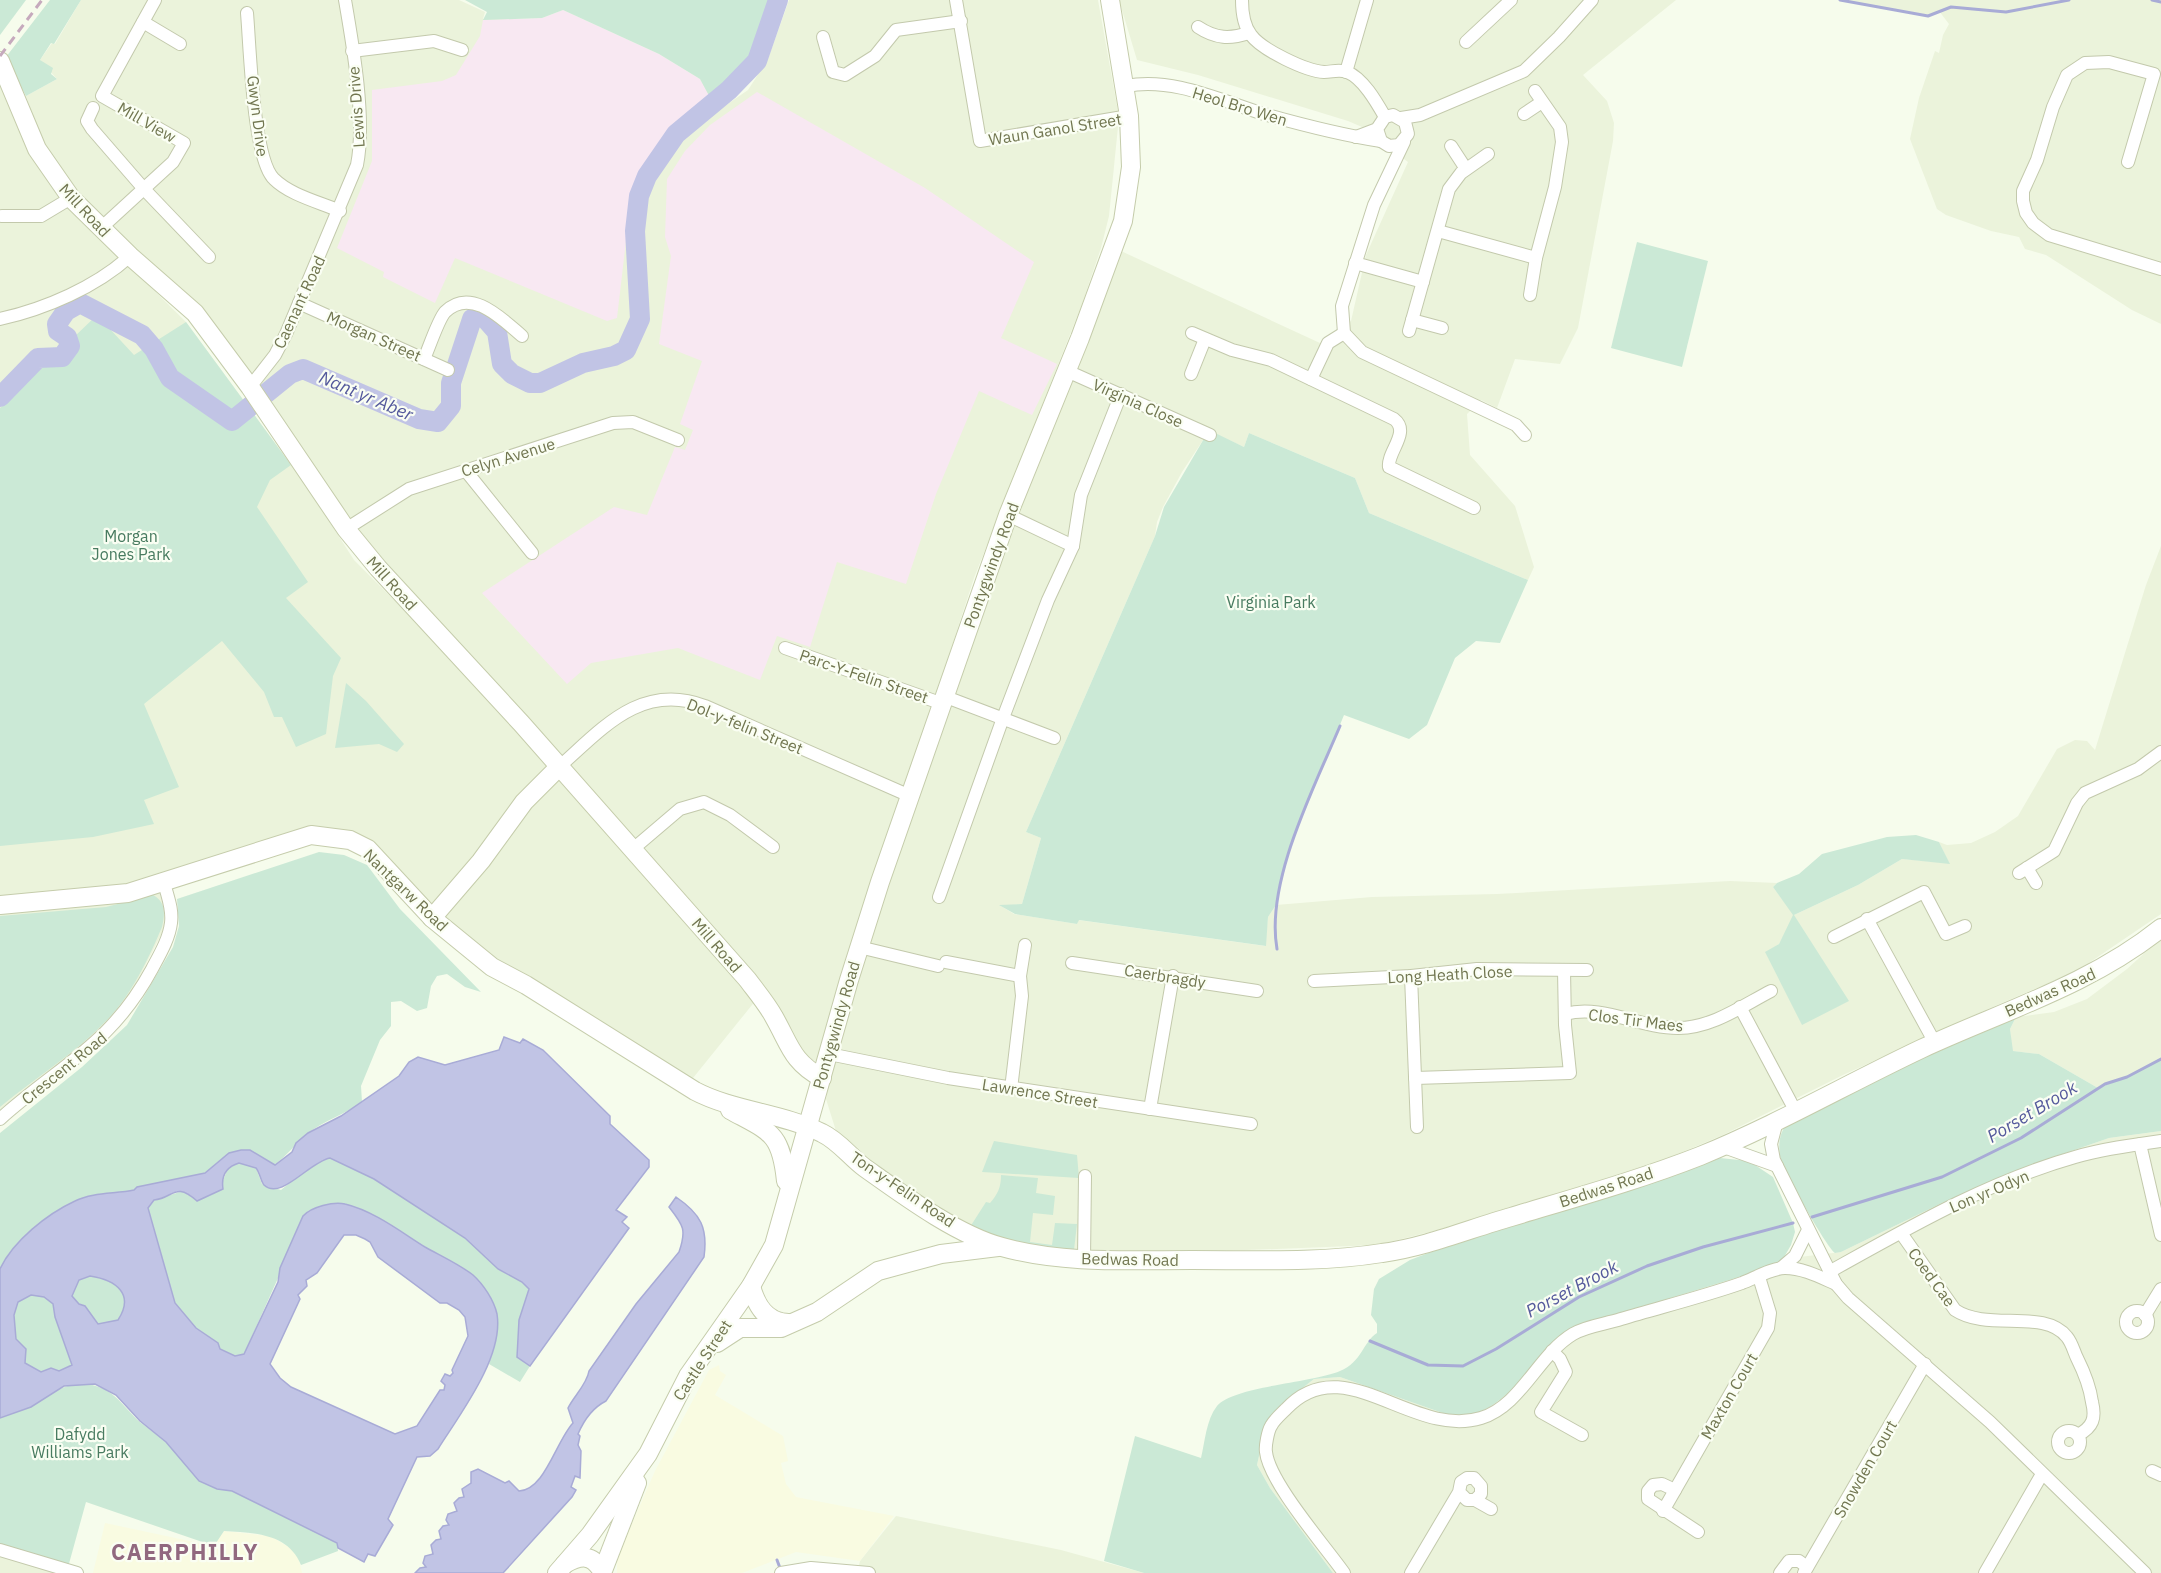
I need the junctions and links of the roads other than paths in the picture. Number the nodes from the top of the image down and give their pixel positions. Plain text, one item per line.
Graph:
1 (155, 0) edge
2 (345, 0) edge
3 (956, 0) edge
4 (1110, 0) edge
5 (1242, 0) edge
6 (1367, 0) edge
7 (1511, 0) edge
8 (1592, 0) edge
9 (247, 13) dead end
10 (961, 21) junction
11 (143, 22) junction
12 (1198, 27) dead end
13 (1249, 33) junction
14 (823, 37) dead end
15 (1466, 42) dead end
16 (180, 44) dead end
17 (462, 50) dead end
18 (352, 51) junction
19 (0, 61) edge
20 (1346, 72) junction
21 (1126, 86) junction
22 (93, 108) dead end
23 (1524, 114) dead end
24 (1420, 115) junction
25 (1129, 116) junction
26 (1385, 117) junction
27 (1401, 118) junction
28 (1383, 138) junction
29 (1406, 138) junction
30 (1451, 146) dead end
31 (1488, 154) dead end
32 (2128, 162) dead end
33 (1466, 169) junction
34 (1387, 172) junction
35 (144, 189) junction
36 (70, 198) junction
37 (340, 211) junction
38 (1, 213) edge
39 (101, 228) junction
40 (1438, 231) junction
41 (130, 256) junction
42 (209, 257) dead end
43 (1536, 258) junction
44 (1355, 263) junction
45 (2161, 269) edge
46 (1423, 282) junction
47 (1530, 295) dead end
48 (299, 303) junction
49 (0, 318) edge
50 (1443, 328) dead end
51 (1192, 333) dead end
52 (1344, 333) junction
53 (522, 336) dead end
54 (1205, 339) junction
55 (424, 359) junction
56 (448, 370) dead end
57 (1067, 371) junction
58 (1191, 374) dead end
59 (1311, 379) junction
60 (251, 390) junction
61 (1121, 394) junction
62 (1209, 435) dead end
63 (1525, 435) dead end
64 (678, 440) dead end
65 (465, 471) junction
66 (1474, 508) dead end
67 (1008, 515) junction
68 (346, 529) junction
69 (1073, 546) junction
70 (532, 553) dead end
71 (785, 648) dead end
72 (945, 700) junction
73 (1003, 718) junction
74 (1054, 738) dead end
75 (2161, 752) edge
76 (559, 767) junction
77 (910, 796) junction
78 (773, 847) dead end
79 (633, 849) junction
80 (164, 882) junction
81 (2036, 883) dead end
82 (939, 897) dead end
83 (0, 905) edge
84 (432, 918) junction
85 (1867, 919) junction
86 (1965, 926) dead end
87 (2161, 928) edge
88 (1834, 937) dead end
89 (1025, 945) dead end
90 (859, 947) junction
91 (1072, 963) dead end
92 (1564, 970) junction
93 (1587, 970) dead end
94 (1020, 976) junction
95 (1173, 976) junction
96 (1411, 976) junction
97 (1314, 981) dead end
98 (1257, 991) dead end
99 (1771, 991) dead end
100 (1740, 1007) junction
101 (1564, 1014) junction
102 (1935, 1043) junction
103 (829, 1054) junction
104 (1415, 1078) junction
105 (819, 1086) junction
106 (1011, 1089) junction
107 (1150, 1109) junction
108 (1796, 1112) junction
109 (746, 1114) junction
110 (0, 1119) edge
111 (1778, 1121) junction
112 (1251, 1124) dead end
113 (807, 1127) junction
114 (1417, 1127) dead end
115 (2161, 1141) edge
116 (836, 1142) junction
117 (2140, 1144) junction
118 (1721, 1146) junction
119 (1777, 1166) junction
120 (1085, 1176) dead end
121 (788, 1198) junction
122 (930, 1210) junction
123 (1808, 1230) junction
124 (1900, 1233) junction
125 (2161, 1235) edge
126 (1002, 1247) junction
127 (941, 1254) junction
128 (1084, 1259) junction
129 (1781, 1268) junction
130 (1829, 1272) junction
131 (1759, 1277) junction
132 (1836, 1284) junction
133 (750, 1286) junction
134 (2161, 1289) edge
135 (2145, 1315) dead end
136 (794, 1323) junction
137 (1552, 1351) junction
138 (704, 1354) junction
139 (1925, 1364) junction
140 (1582, 1435) dead end
141 (2078, 1435) dead end
142 (648, 1454) junction
143 (2042, 1474) junction
144 (1675, 1490) junction
145 (1459, 1492) junction
146 (1475, 1500) junction
147 (1491, 1509) dead end
148 (1663, 1510) junction
149 (1698, 1532) dead end
150 (0, 1550) edge
151 (561, 1569) edge
152 (1806, 1570) edge
153 (602, 1572) edge
154 (785, 1572) edge
155 (77, 1573) edge
156 (869, 1573) edge
157 (1344, 1573) edge
158 (1412, 1573) edge
159 (1780, 1573) edge
160 (1985, 1573) edge
161 (2145, 1573) edge

1 - 11 street, Mill View
2 - 18 street, Lewis Drive
3 - 10 street
4 - 21 main road, Pontygwindy Road
5 - 13 street
6 - 20 street
7 - 15 street
8 - 24 street
9 - 37 street, Gwyn Drive
10 - 14 street
10 - 25 street, Waun Ganol Street
11 - 16 street
11 - 35 street, Mill View
12 - 13 street
13 - 20 street
17 - 18 street
18 - 37 street, Lewis Drive
19 - 36 main road, Mill Road
20 - 26 street
21 - 25 main road, Pontygwindy Road
21 - 28 street, Heol Bro Wen
22 - 35 street
23 - 43 street
24 - 27 street
24 - 29 street
25 - 57 main road, Pontygwindy Road
26 - 27 street
26 - 28 street
27 - 29 street
28 - 29 street, Heol Bro Wen
28 - 34 street
29 - 34 street
30 - 33 street
31 - 33 street
32 - 45 street
33 - 40 street
34 - 44 street
35 - 39 street, Mill View
35 - 42 street
36 - 38 street
36 - 39 main road, Mill Road
37 - 48 street, Caenant Road
39 - 41 main road, Mill Road
40 - 43 street
40 - 46 street
41 - 49 street
41 - 60 main road, Mill Road
43 - 47 street
44 - 46 street
44 - 52 street
46 - 50 street
48 - 55 street, Morgan Street
48 - 60 street, Caenant Road
51 - 54 street
52 - 59 street
52 - 63 street
53 - 55 street
54 - 58 street
54 - 59 street
55 - 56 street, Morgan Street
57 - 61 street, Virginia Close
57 - 67 main road, Pontygwindy Road
59 - 66 street
60 - 68 main road, Mill Road
61 - 62 street, Virginia Close
61 - 69 street
64 - 65 street, Celyn Avenue
65 - 68 street, Celyn Avenue
65 - 70 street
67 - 69 street
67 - 72 main road, Pontygwindy Road
68 - 76 main road, Mill Road
69 - 73 street
71 - 72 street, Parc-Y-Felin Street
72 - 73 street, Parc-Y-Felin Street
72 - 77 main road, Pontygwindy Road
73 - 74 street, Parc-Y-Felin Street
73 - 82 street
75 - 81 street
76 - 77 street, Dol-y-felin Street
76 - 79 main road, Mill Road
76 - 84 main road
77 - 90 main road, Pontygwindy Road
78 - 79 street
79 - 105 main road, Mill Road
80 - 83 main road, Nantgarw Road
80 - 84 main road, Nantgarw Road
80 - 110 street, Crescent Road
84 - 109 main road, Nantgarw Road
85 - 86 street
85 - 88 street
85 - 102 street
87 - 102 main road, Bedwas Road
89 - 94 street
90 - 94 street
90 - 103 main road, Pontygwindy Road
91 - 95 street, Caerbragdy
92 - 93 street, Long Heath Close
92 - 96 street, Long Heath Close
92 - 101 street
94 - 106 street
95 - 98 street, Caerbragdy
95 - 107 street
96 - 97 street, Long Heath Close
96 - 104 street
99 - 100 street, Clos Tir Maes
100 - 101 street, Clos Tir Maes
100 - 108 street
101 - 104 street
102 - 108 main road, Bedwas Road
103 - 105 main road, Pontygwindy Road
103 - 106 street, Lawrence Street
104 - 114 street
105 - 109 main road
105 - 113 main road, Pontygwindy Road
105 - 116 main road
106 - 107 street, Lawrence Street
107 - 112 street, Lawrence Street
108 - 111 main road, Bedwas Road
109 - 113 main road
109 - 121 main road
111 - 118 main road, Bedwas Road
111 - 119 street
113 - 116 main road, Ton-y-Felin Road
113 - 121 main road, Castle Street
115 - 117 street, Lon yr Odyn
116 - 122 main road, Ton-y-Felin Road
117 - 124 street, Lon yr Odyn
117 - 125 street
118 - 119 street
118 - 128 main road, Bedwas Road
119 - 123 street
120 - 128 street
121 - 133 main road, Castle Street
122 - 126 main road, Ton-y-Felin Road
122 - 127 main road
123 - 129 street
123 - 130 street
124 - 130 street, Lon yr Odyn
124 - 141 street, Coed Cae
126 - 127 main road
126 - 128 main road, Bedwas Road
127 - 136 main road
129 - 131 street
129 - 132 street
130 - 132 street
131 - 137 street
131 - 144 street, Maxton Court
132 - 139 street
133 - 136 main road
133 - 138 main road, Castle Street
134 - 135 street
136 - 138 main road
137 - 140 street
137 - 157 street
138 - 142 main road, Castle Street
139 - 143 street
139 - 152 street, Snowden Court
142 - 151 main road, Castle Street
142 - 153 main road
143 - 160 street
143 - 161 street
144 - 148 street, Maxton Court
144 - 148 street
145 - 146 street
145 - 146 street
145 - 158 street
146 - 147 street
148 - 149 street
150 - 155 street
151 - 153 main road
152 - 159 street
154 - 156 street

